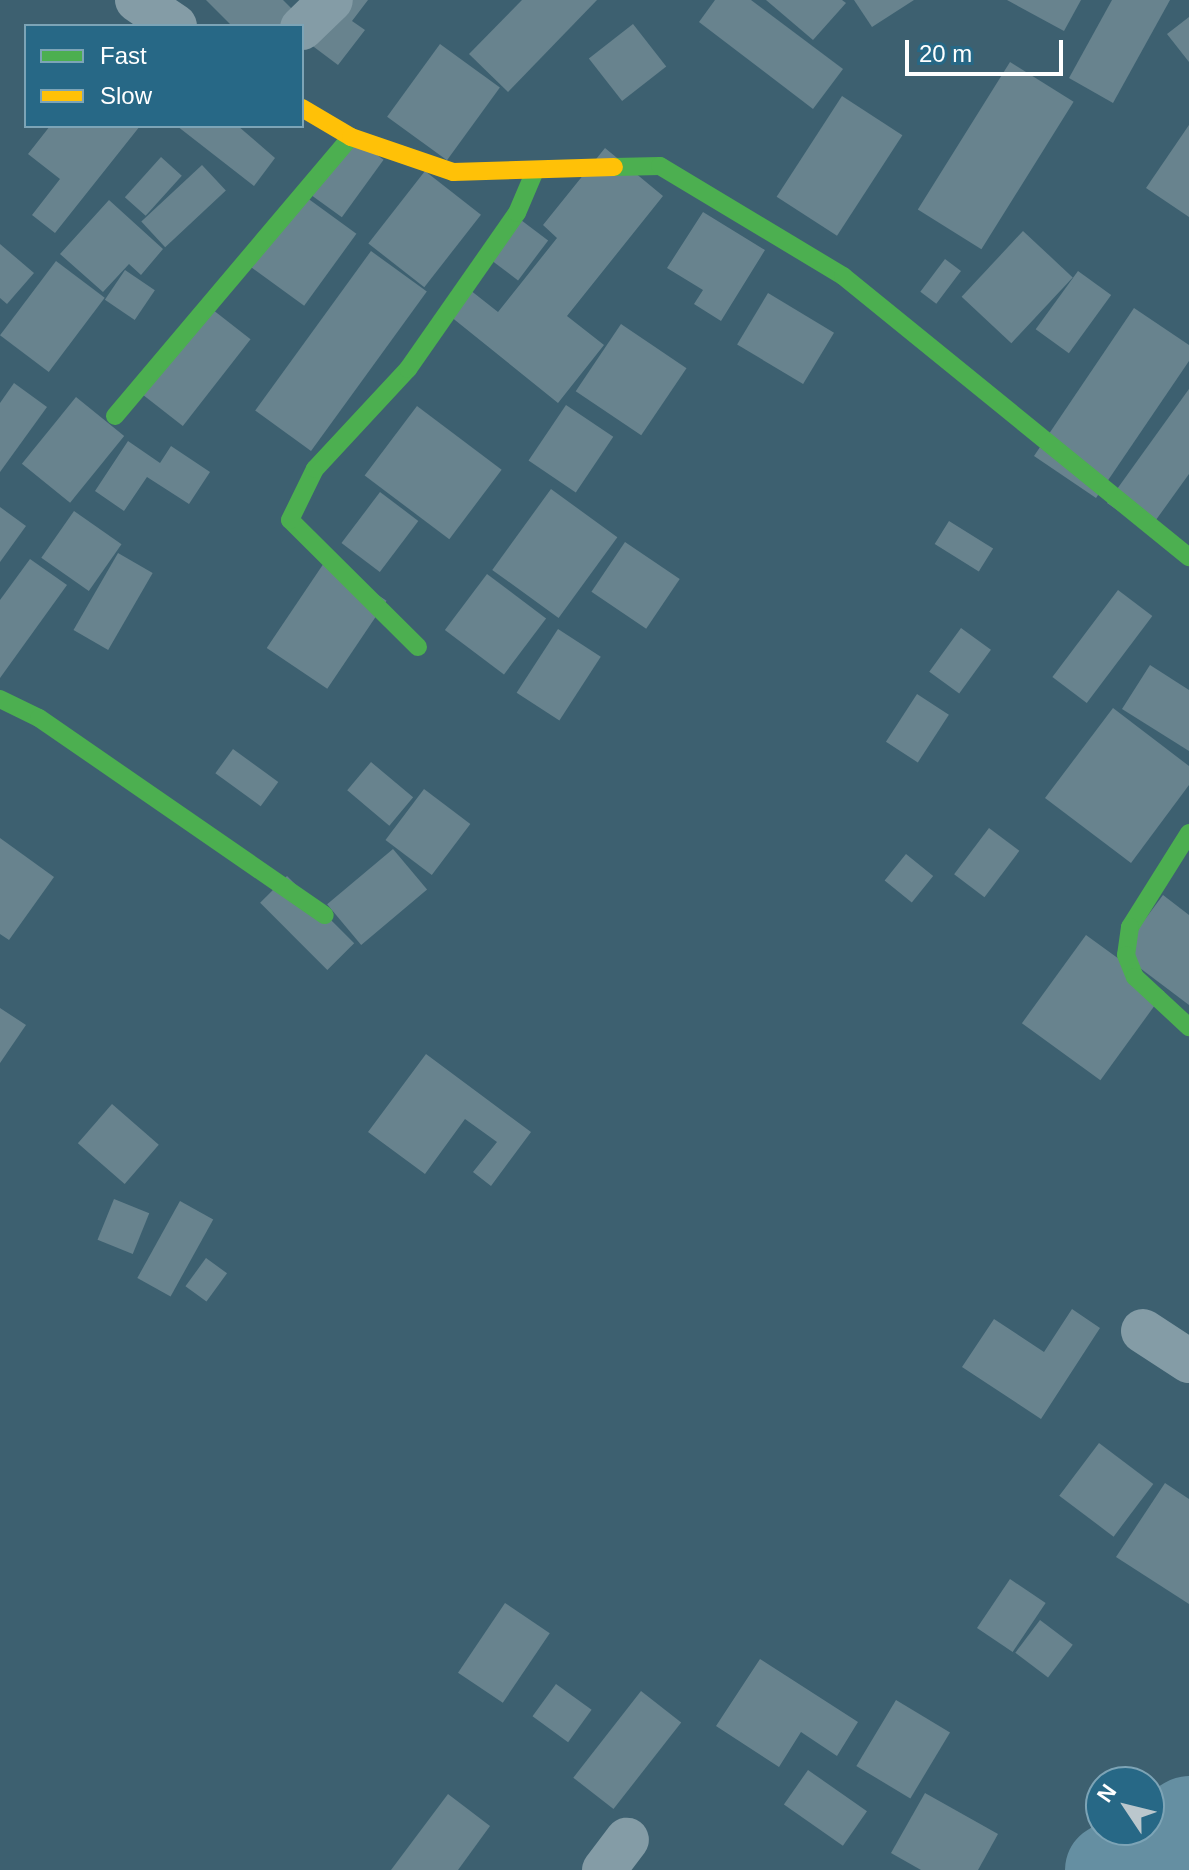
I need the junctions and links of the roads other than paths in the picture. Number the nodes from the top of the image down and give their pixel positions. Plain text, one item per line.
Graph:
1 (137, 0) edge
2 (331, 0) edge
3 (172, 24) edge
4 (304, 26) edge
5 (304, 109) edge
6 (351, 137) junction
7 (534, 173) junction
8 (115, 416) dead end
9 (1189, 557) edge
10 (418, 647) dead end
11 (0, 699) edge
12 (1189, 833) edge
13 (325, 915) dead end
14 (1189, 1027) edge
15 (1143, 1331) dead end
16 (1189, 1361) edge

1 - 3 street
2 - 4 street
5 - 6 street
6 - 7 street
6 - 8 street
7 - 9 street
7 - 10 street
11 - 13 street
12 - 14 street
15 - 16 street

